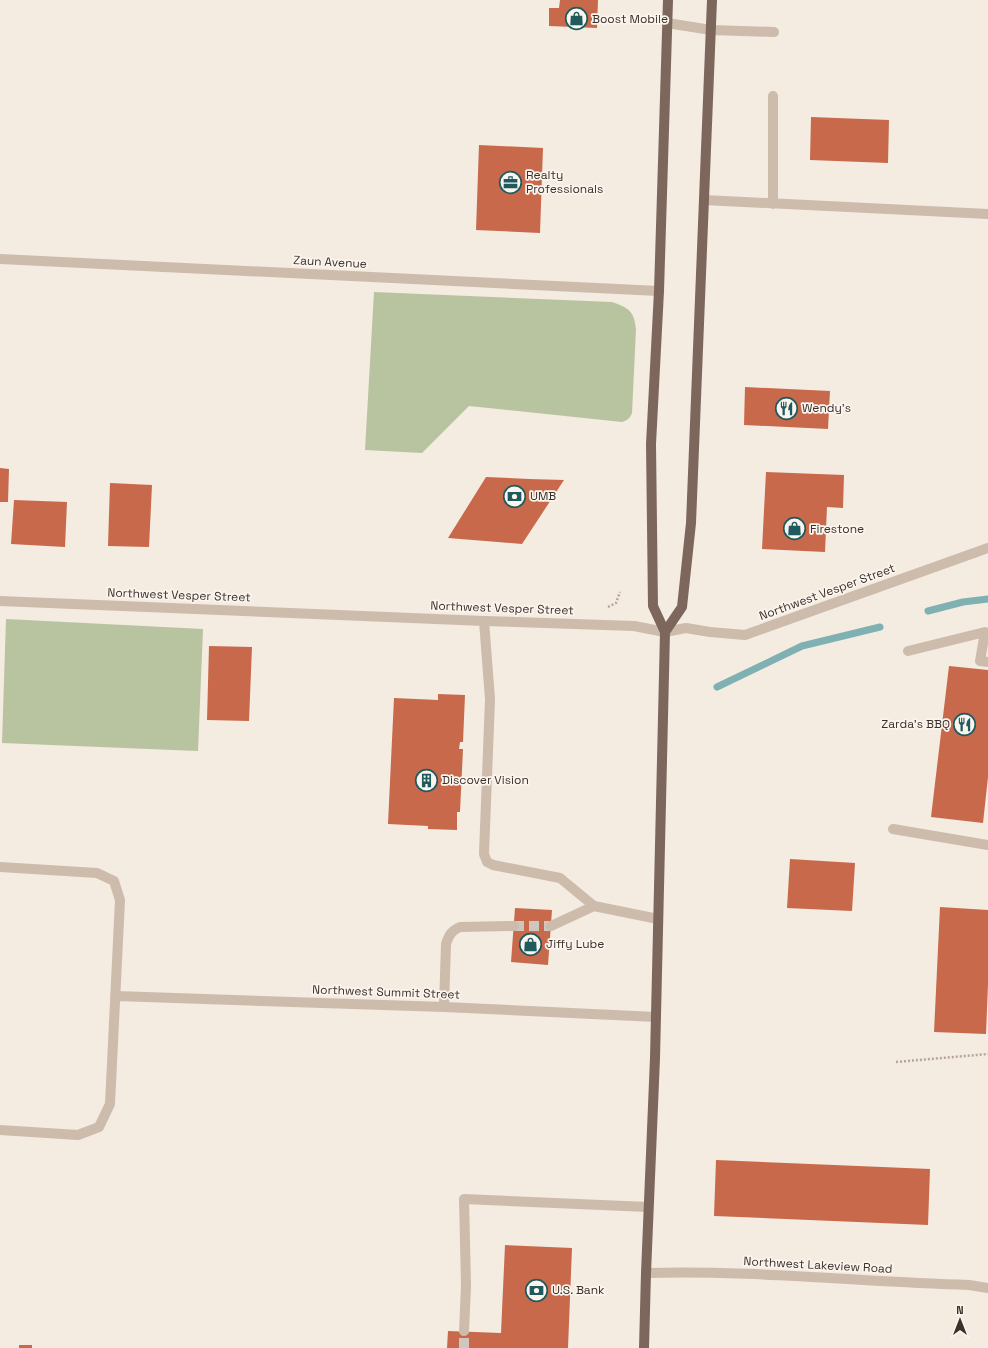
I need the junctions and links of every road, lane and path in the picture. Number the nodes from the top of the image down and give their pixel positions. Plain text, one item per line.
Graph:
1 (668, 0) edge
2 (712, 0) edge
3 (667, 23) junction
4 (711, 30) junction
5 (774, 32) dead end
6 (773, 96) dead end
7 (704, 200) junction
8 (773, 204) junction
9 (988, 214) edge
10 (0, 259) edge
11 (659, 291) junction
12 (988, 548) edge
13 (620, 592) dead end
14 (0, 601) edge
15 (608, 607) dead end
16 (484, 621) junction
17 (665, 632) junction
18 (908, 651) dead end
19 (988, 662) edge
20 (893, 829) dead end
21 (988, 845) edge
22 (0, 867) edge
23 (594, 906) junction
24 (658, 919) junction
25 (514, 926) tunnel mouth
26 (551, 926) tunnel mouth
27 (116, 996) junction
28 (444, 1007) junction
29 (656, 1017) junction
30 (988, 1054) edge
31 (896, 1062) dead end
32 (0, 1130) edge
33 (648, 1207) junction
34 (646, 1273) junction
35 (988, 1288) edge
36 (464, 1331) tunnel mouth
37 (644, 1348) edge

1 - 3 main road
2 - 4 main road
3 - 4 street
3 - 11 main road
4 - 5 street
4 - 7 main road
6 - 8 street
7 - 8 street
7 - 17 main road
8 - 9 street
10 - 11 street, Zaun Avenue
11 - 17 main road
12 - 17 street, Northwest Vesper Street
13 - 15 path
14 - 16 street, Northwest Vesper Street
16 - 17 street, Northwest Vesper Street
16 - 23 street
17 - 24 main road
18 - 19 street
20 - 21 street
22 - 27 street
23 - 24 street
23 - 26 street
24 - 29 main road
25 - 28 street
27 - 28 street, Northwest Summit Street
27 - 32 street
28 - 29 street, Northwest Summit Street
29 - 33 main road
30 - 31 path
33 - 34 main road
33 - 36 street
34 - 35 street, Northwest Lakeview Road
34 - 37 main road

